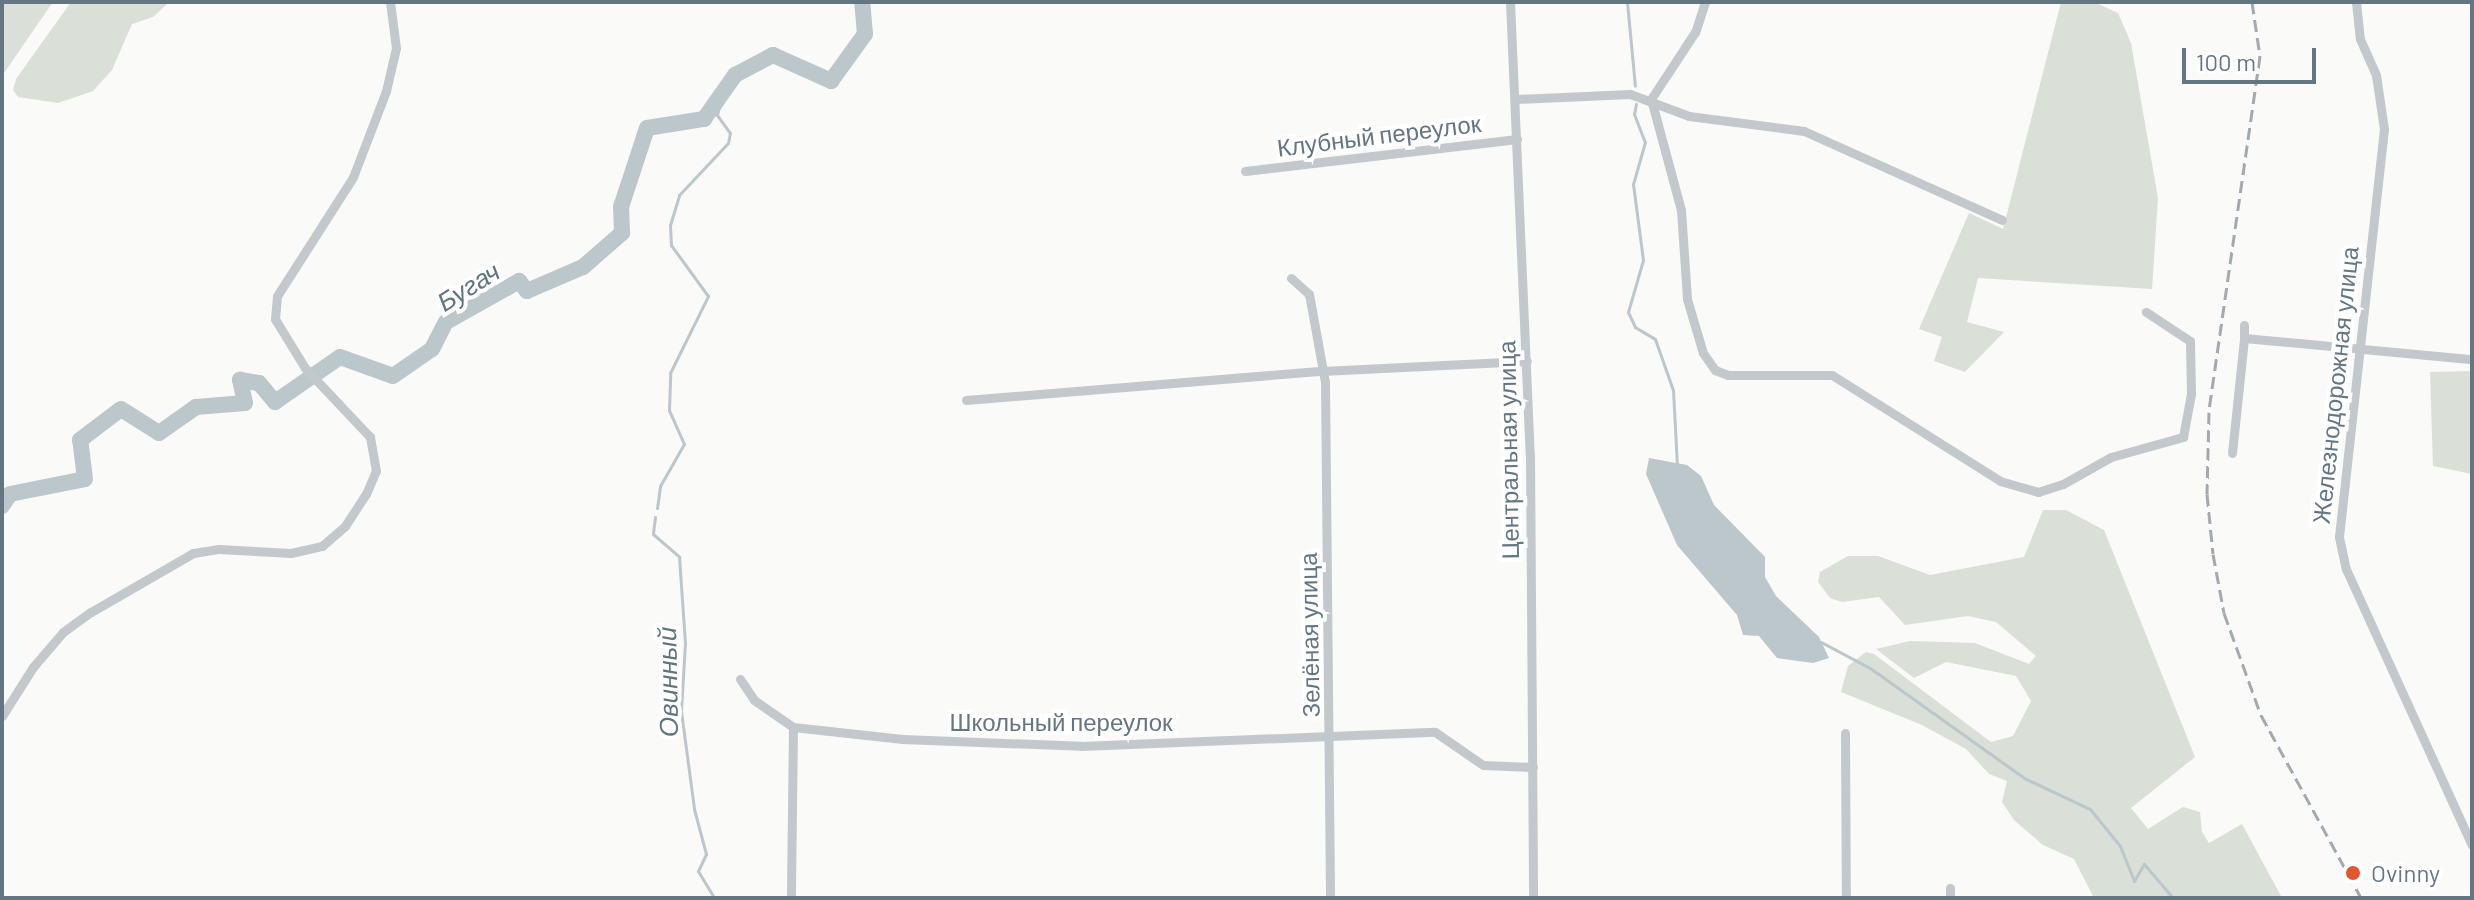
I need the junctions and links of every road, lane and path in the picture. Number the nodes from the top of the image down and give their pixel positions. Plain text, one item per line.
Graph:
1 (390, 2) edge
2 (1510, 2) edge
3 (1705, 2) edge
4 (2356, 2) edge
5 (1516, 99) junction
6 (1651, 99) junction
7 (1517, 139) junction
8 (1245, 171) dead end
9 (2002, 220) dead end
10 (1291, 278) dead end
11 (2146, 312) dead end
12 (2244, 325) dead end
13 (2244, 338) junction
14 (2357, 349) junction
15 (2472, 359) edge
16 (1527, 361) junction
17 (1322, 371) junction
18 (966, 400) dead end
19 (2232, 453) dead end
20 (740, 679) dead end
21 (2, 716) edge
22 (793, 727) junction
23 (1845, 733) dead end
24 (1330, 738) junction
25 (1533, 767) junction
26 (2472, 845) edge
27 (791, 898) edge
28 (1330, 898) edge
29 (1533, 898) edge
30 (1846, 898) edge

1 - 21 street
2 - 5 street, Центральная улица
3 - 6 street
4 - 14 street, Железнодорожная улица
5 - 6 street
5 - 7 street, Центральная улица
6 - 9 street
6 - 11 street
7 - 8 street, Клубный переулок
7 - 16 street, Центральная улица
10 - 17 street, Зелёная улица
12 - 13 street
13 - 14 street
13 - 19 street
14 - 15 street
14 - 26 street, Железнодорожная улица
16 - 17 street
16 - 25 street, Центральная улица
17 - 18 street
17 - 24 street, Зелёная улица
20 - 22 street
22 - 24 street, Школьный переулок
22 - 27 street
23 - 30 street
24 - 25 street, Школьный переулок
24 - 28 street, Зелёная улица
25 - 29 street, Центральная улица

